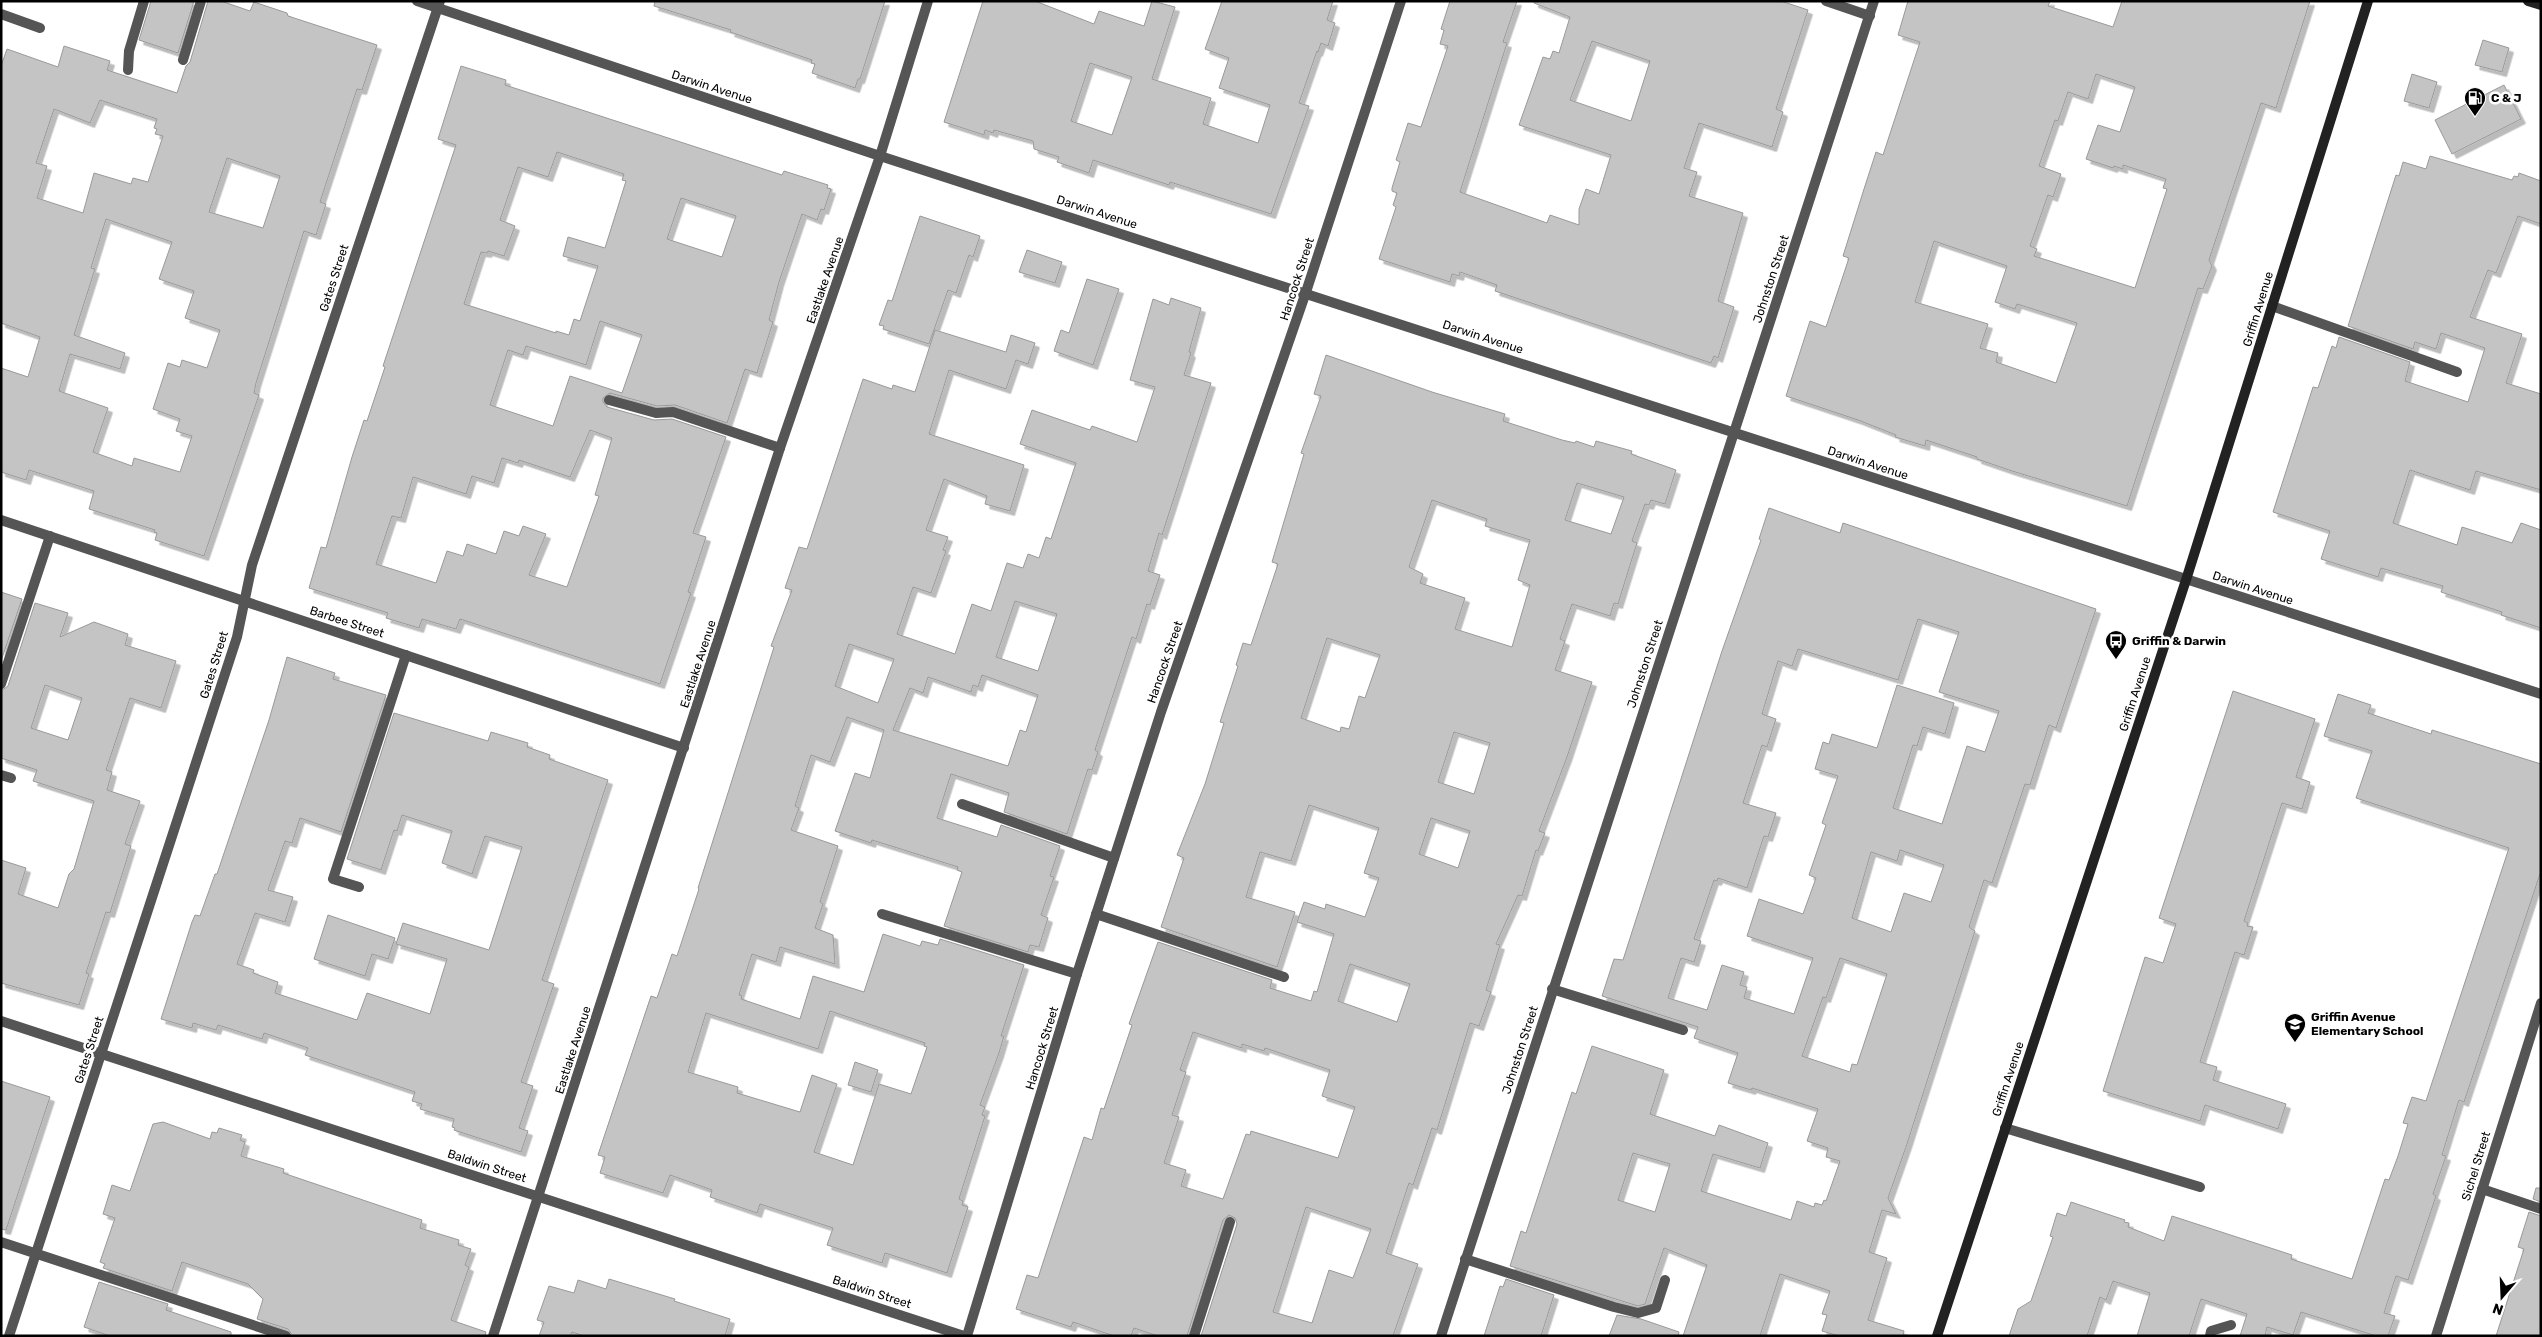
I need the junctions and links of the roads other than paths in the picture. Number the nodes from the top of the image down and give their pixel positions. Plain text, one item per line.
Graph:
1 (144, 1) edge
2 (201, 1) edge
3 (417, 1) edge
4 (928, 1) edge
5 (1401, 1) edge
6 (1826, 1) edge
7 (1874, 1) edge
8 (2368, 1) edge
9 (2528, 1) edge
10 (439, 5) edge
11 (2541, 6) edge
12 (1, 14) edge
13 (1870, 16) junction
14 (40, 28) dead end
15 (183, 60) dead end
16 (128, 70) dead end
17 (880, 156) junction
18 (1306, 292) junction
19 (2272, 306) junction
20 (2457, 372) dead end
21 (609, 400) dead end
22 (1734, 432) junction
23 (780, 448) junction
24 (1, 520) edge
25 (50, 536) junction
26 (2186, 580) junction
27 (244, 601) junction
28 (406, 655) junction
29 (1, 684) edge
30 (2541, 694) edge
31 (684, 748) junction
32 (962, 804) dead end
33 (1114, 858) junction
34 (359, 887) dead end
35 (882, 914) dead end
36 (1096, 914) junction
37 (1077, 974) junction
38 (1284, 978) dead end
39 (1552, 989) junction
40 (2541, 1003) edge
41 (1, 1021) edge
42 (2538, 1021) edge
43 (1683, 1030) dead end
44 (101, 1054) junction
45 (2005, 1128) junction
46 (2200, 1187) dead end
47 (2482, 1189) junction
48 (539, 1196) junction
49 (2541, 1209) edge
50 (1230, 1222) dead end
51 (1, 1242) edge
52 (36, 1254) junction
53 (1465, 1259) junction
54 (1665, 1280) dead end
55 (2231, 1325) dead end
56 (9, 1336) edge
57 (286, 1336) edge
58 (492, 1336) edge
59 (966, 1336) edge
60 (1194, 1336) edge
61 (1440, 1336) edge
62 (1937, 1336) edge
63 (2210, 1336) edge
64 (2436, 1336) edge

1 - 16 street
2 - 15 street
3 - 10 street, Darwin Avenue
4 - 17 street, Eastlake Avenue
5 - 18 street, Hancock Street
6 - 13 street
7 - 13 street, Johnston Street
8 - 19 main road, Griffin Avenue
9 - 11 main road
10 - 17 street, Darwin Avenue
10 - 27 street, Gates Street
12 - 14 street
13 - 22 street, Johnston Street
17 - 18 street, Darwin Avenue
17 - 23 street, Eastlake Avenue
18 - 22 street, Darwin Avenue
18 - 33 street, Hancock Street
19 - 20 street
19 - 26 main road, Griffin Avenue
21 - 23 street
22 - 26 street, Darwin Avenue
22 - 39 street, Johnston Street
23 - 31 street, Eastlake Avenue
24 - 25 street, Barbee Street
25 - 27 street, Barbee Street
25 - 29 street
26 - 30 street, Darwin Avenue
26 - 45 main road, Griffin Avenue
27 - 28 street, Barbee Street
27 - 44 street, Gates Street
28 - 31 street, Barbee Street
28 - 34 street
31 - 48 street, Eastlake Avenue
32 - 33 street
33 - 36 street, Hancock Street
35 - 37 street
36 - 37 street, Hancock Street
36 - 38 street
37 - 59 street, Hancock Street
39 - 43 street
39 - 53 street, Johnston Street
40 - 42 street, Sichel Street
41 - 44 street, Baldwin Street
42 - 47 street, Sichel Street
44 - 48 street, Baldwin Street
44 - 52 street, Gates Street
45 - 46 street
45 - 62 main road, Griffin Avenue
47 - 49 street
47 - 64 street, Sichel Street
48 - 58 street, Eastlake Avenue
48 - 59 street, Baldwin Street
50 - 60 street
51 - 52 street
52 - 56 street, Gates Street
52 - 57 street
53 - 54 street
53 - 61 street, Johnston Street
55 - 63 street

